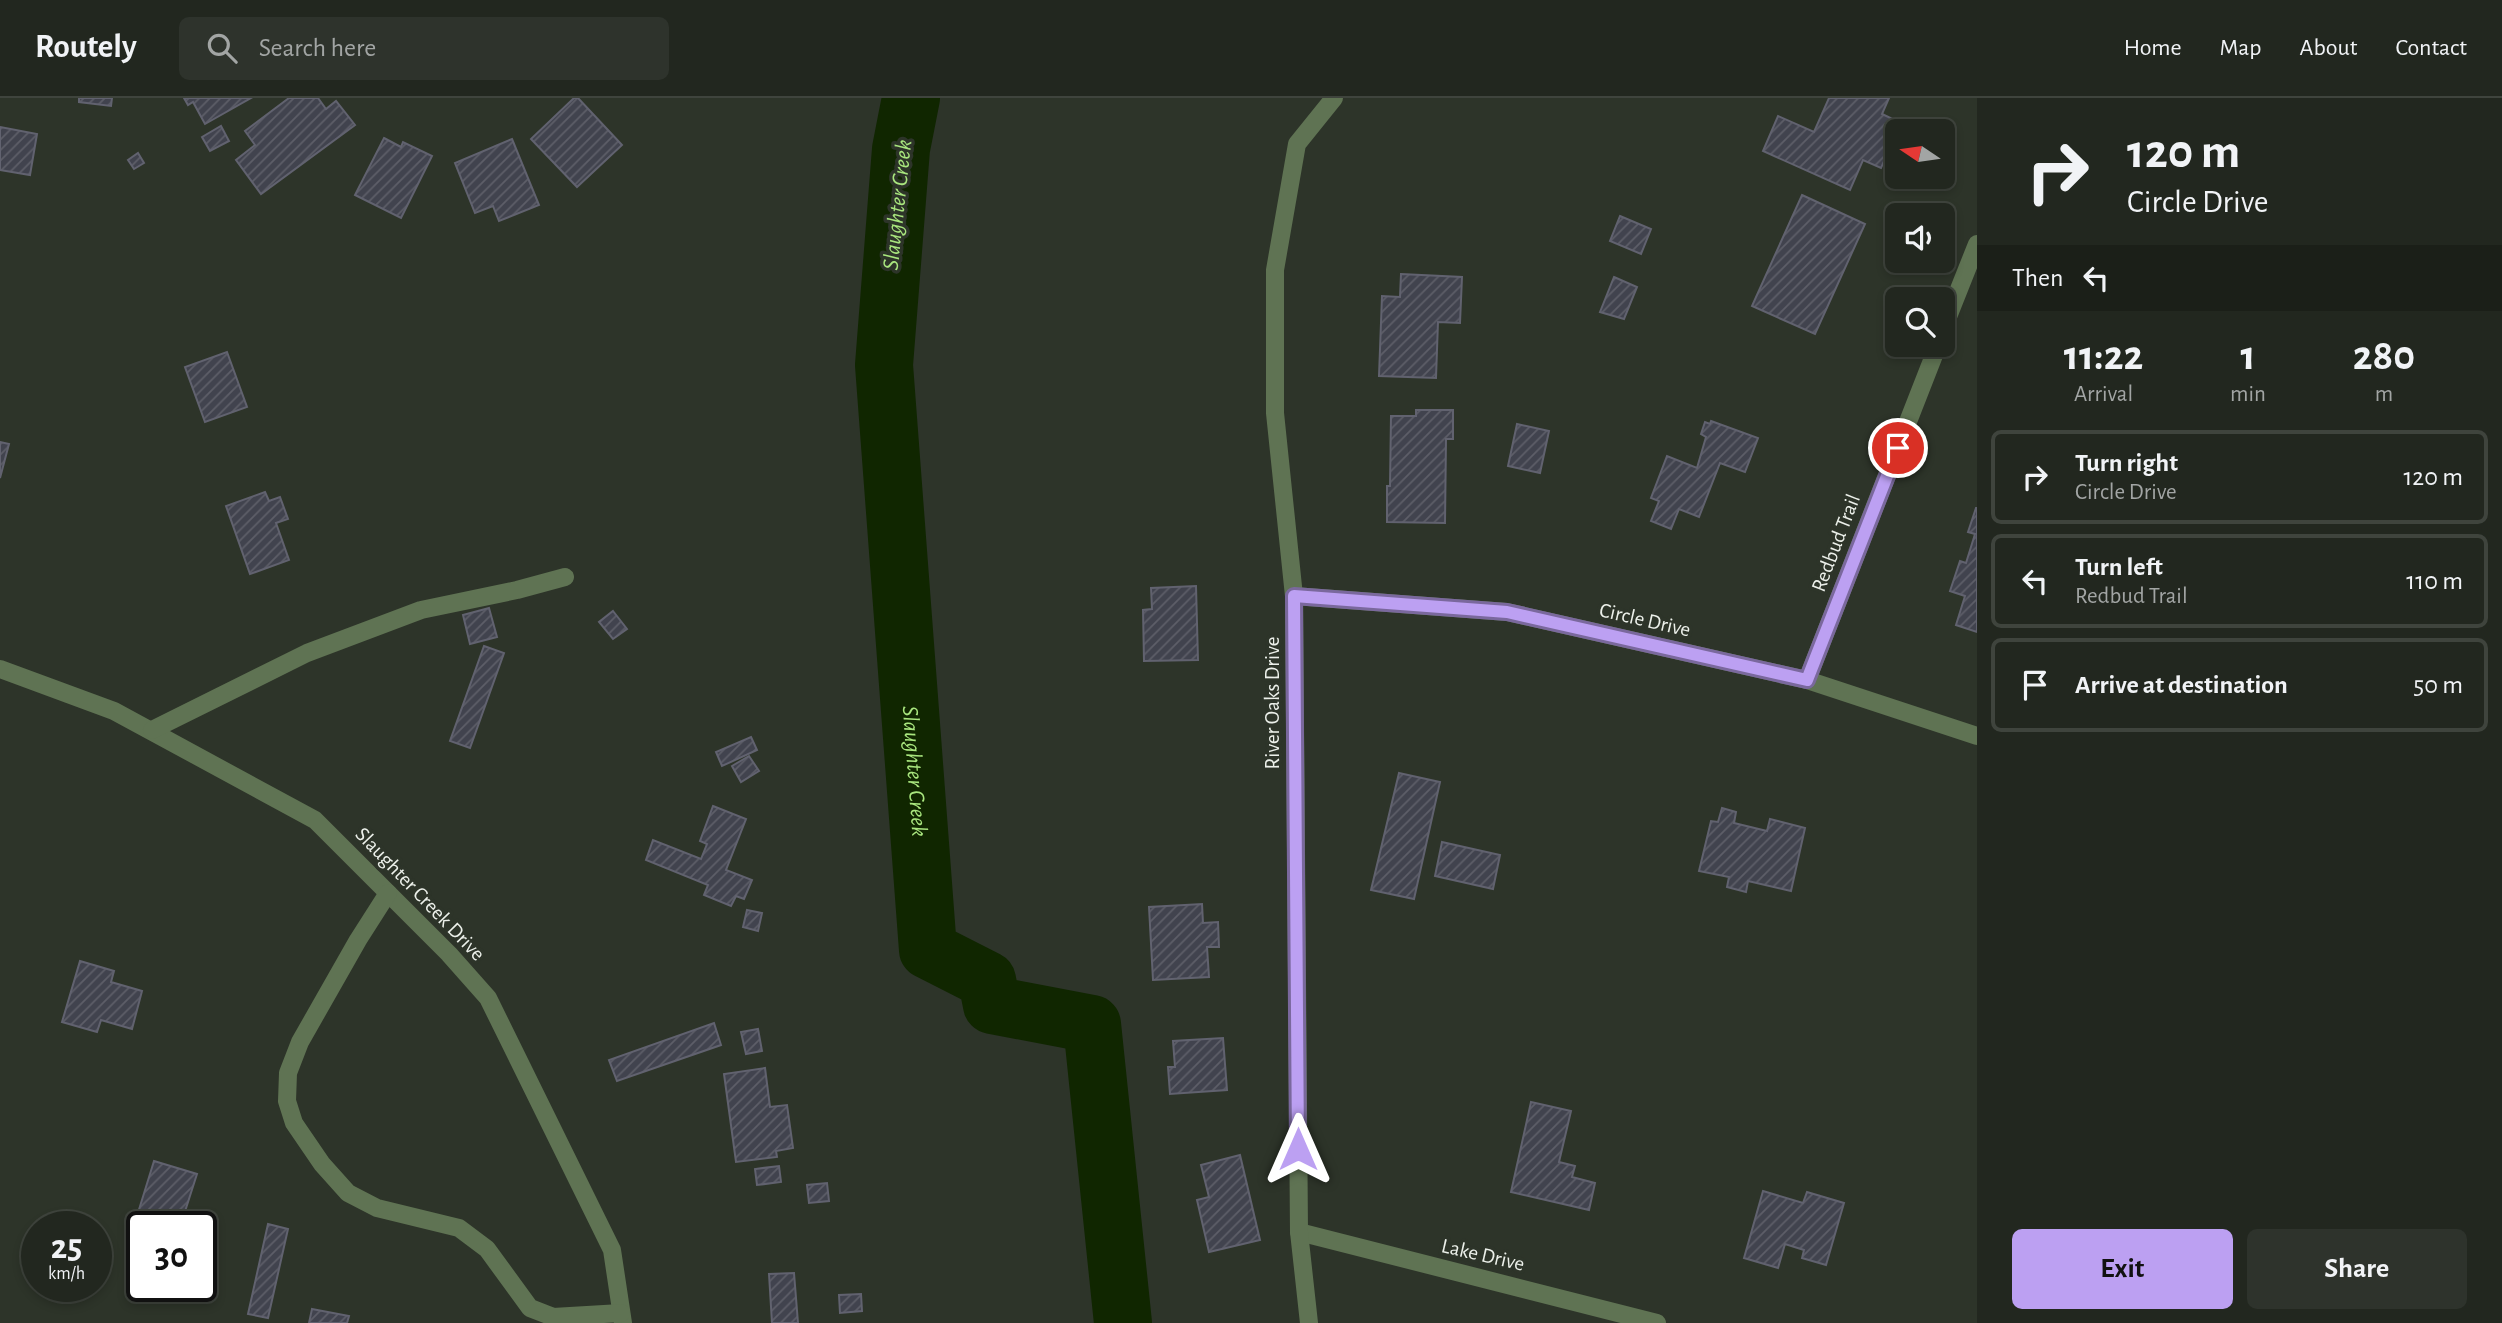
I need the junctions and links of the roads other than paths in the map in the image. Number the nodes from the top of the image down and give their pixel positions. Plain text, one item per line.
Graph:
1 (1334, 98) edge
2 (1977, 244) edge
3 (1955, 299) edge
4 (1933, 357) edge
5 (565, 577) dead end
6 (1294, 596) junction
7 (0, 669) edge
8 (1807, 680) junction
9 (152, 730) junction
10 (1977, 736) edge
11 (388, 893) junction
12 (1299, 1232) junction
13 (622, 1318) edge
14 (1309, 1323) edge
15 (1657, 1323) edge

1 - 6 street, River Oaks Drive
2 - 3 street
4 - 8 street, Redbud Trail
5 - 9 street
6 - 8 street, Circle Drive
6 - 12 street, River Oaks Drive
7 - 9 street, Slaughter Creek Drive
8 - 10 street, Circle Drive
9 - 11 street, Slaughter Creek Drive
11 - 13 street, Slaughter Creek Drive
11 - 13 street
12 - 14 street, River Oaks Drive
12 - 15 street, Lake Drive

